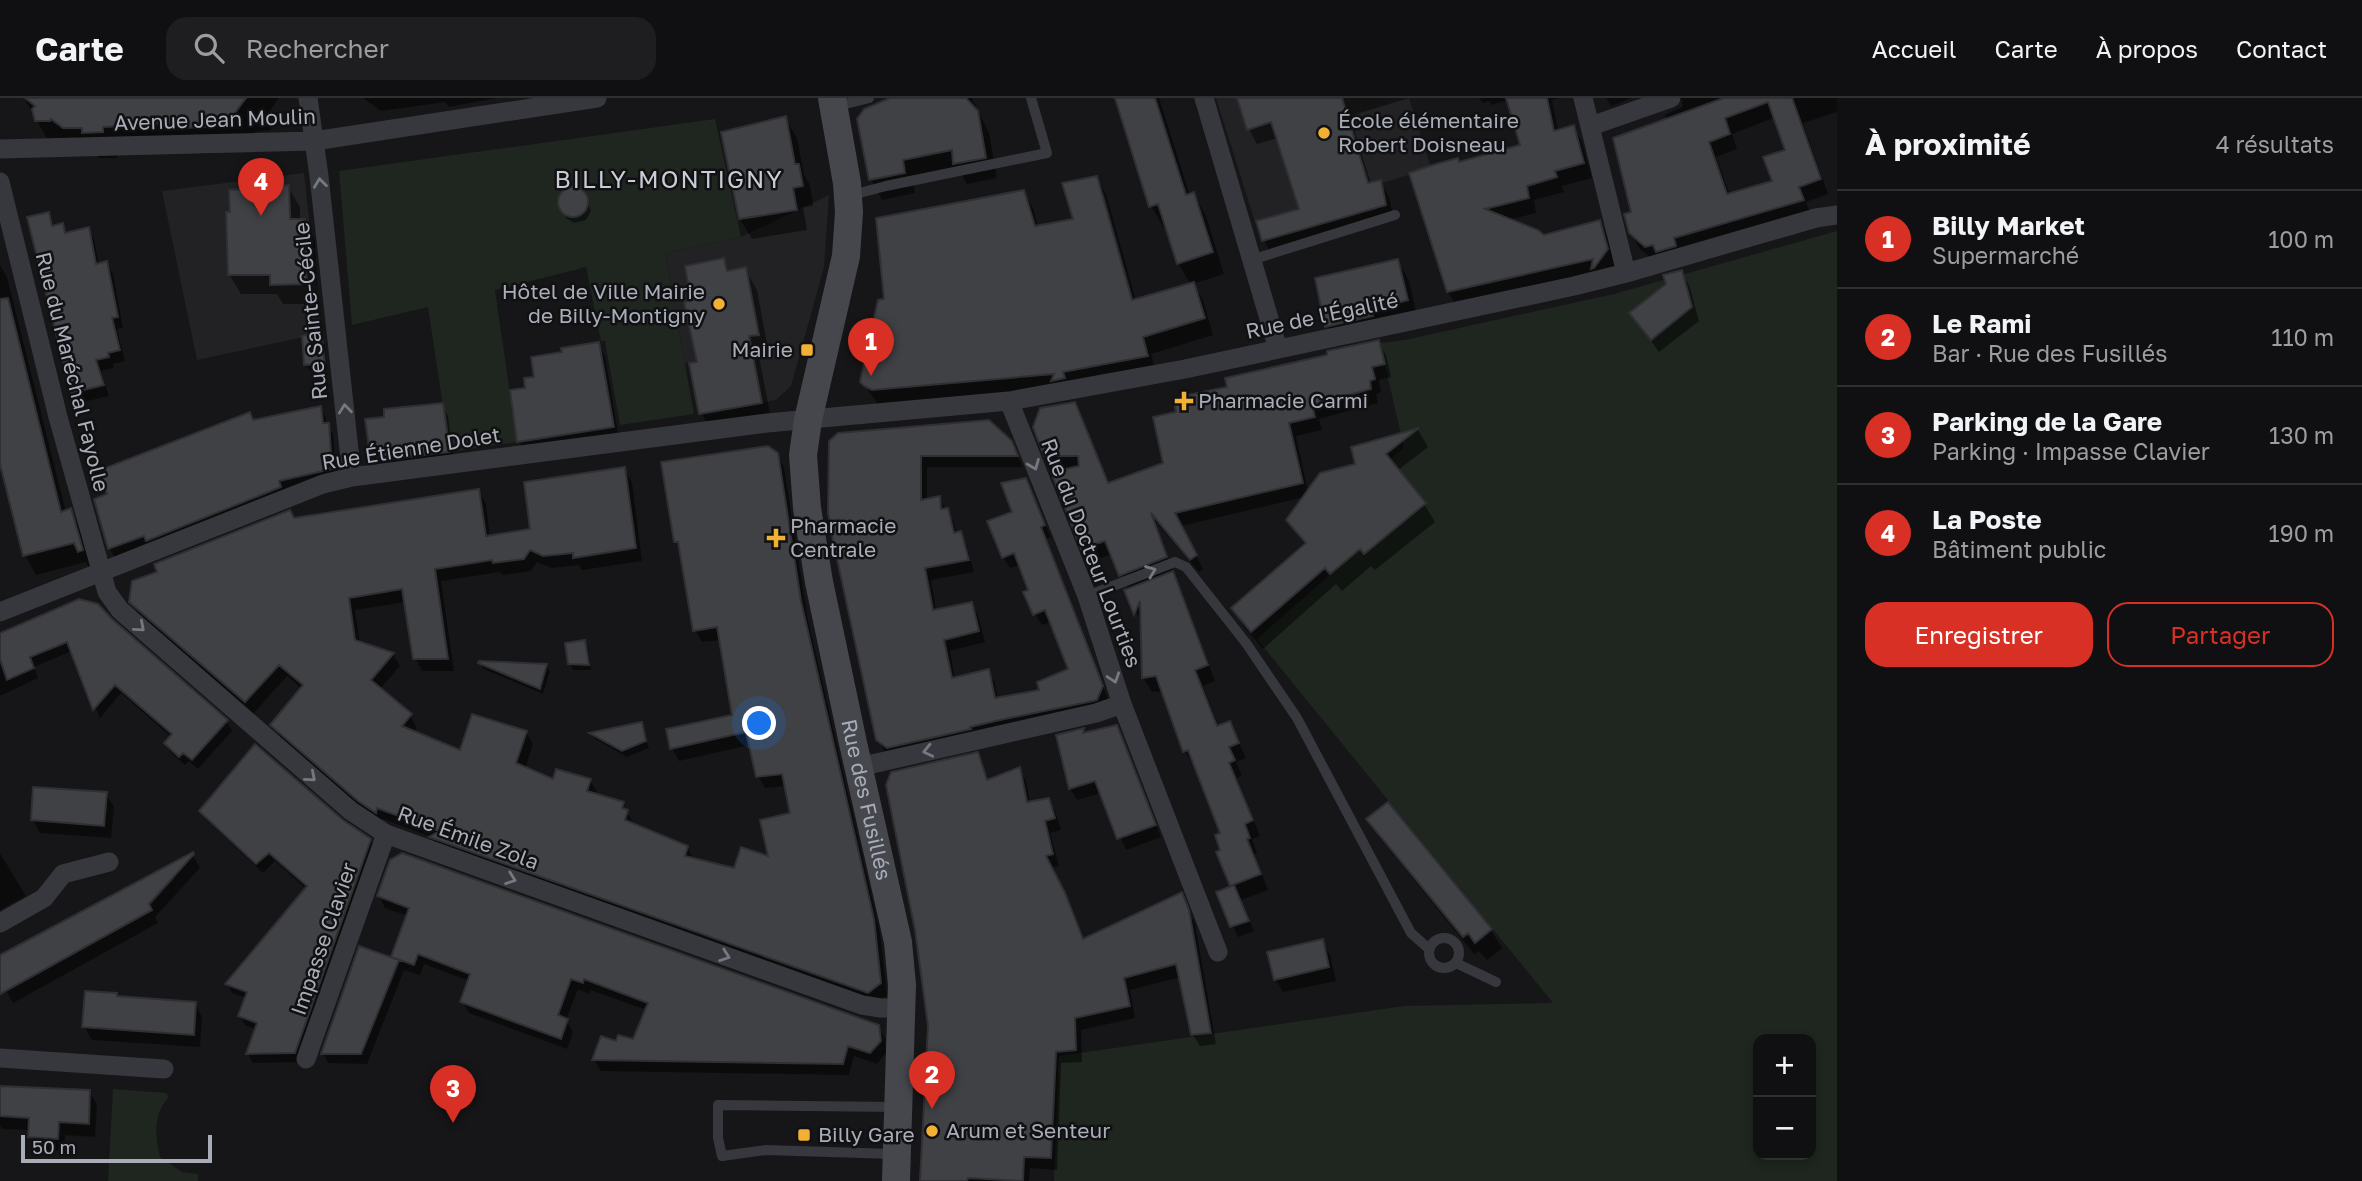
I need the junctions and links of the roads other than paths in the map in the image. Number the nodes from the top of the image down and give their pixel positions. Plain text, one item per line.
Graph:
1 (308, 98) edge
2 (597, 98) edge
3 (869, 98) edge
4 (1031, 98) edge
5 (1204, 98) edge
6 (1583, 98) edge
7 (1671, 98) edge
8 (550, 102) edge
9 (833, 103) edge
10 (1591, 126) junction
11 (314, 141) junction
12 (0, 149) edge
13 (0, 182) edge
14 (848, 197) junction
15 (1395, 215) dead end
16 (1837, 215) edge
17 (1251, 260) junction
18 (1626, 273) junction
19 (1278, 349) junction
20 (1009, 401) junction
21 (808, 419) junction
22 (352, 477) junction
23 (102, 573) junction
24 (1087, 596) junction
25 (0, 612) edge
26 (1122, 704) junction
27 (859, 767) junction
28 (386, 834) junction
29 (109, 862) dead end
30 (0, 923) edge
31 (1428, 948) junction
32 (1218, 952) dead end
33 (1456, 963) junction
34 (1496, 982) dead end
35 (902, 1007) junction
36 (0, 1058) edge
37 (306, 1059) dead end
38 (164, 1069) dead end
39 (899, 1107) junction
40 (897, 1168) edge

1 - 11 street, Rue Sainte-Cécile
2 - 8 street, Avenue Jean Moulin
3 - 9 lane
4 - 14 lane
5 - 17 street
6 - 10 street
7 - 10 street
8 - 11 street, Avenue Jean Moulin
9 - 14 street, Rue des Fusillés
10 - 18 street
11 - 12 street, Avenue Jean Moulin
22 -> 11 street, Rue Sainte-Cécile
13 - 23 street, Rue du Maréchal Fayolle
14 - 21 street, Rue des Fusillés
15 - 17 lane
16 - 18 street, Rue de l'Égalité
17 - 19 street
18 - 19 street, Rue de l'Égalité
19 - 20 street, Rue de l'Égalité
20 - 21 street, Rue de l'Égalité
20 -> 24 street, Rue du Docteur Lourties
21 - 22 street, Rue Étienne Dolet
21 - 27 street, Rue des Fusillés
22 - 23 street, Rue Étienne Dolet
23 - 25 street, Rue Étienne Dolet
23 -> 28 street, Rue Émile Zola
24 -> 26 street, Rue du Docteur Lourties
24 -> 31 lane
26 -> 27 street
26 - 32 street, Rue du Docteur Lourties
27 - 35 street, Rue des Fusillés
28 -> 35 street, Rue Émile Zola
28 - 37 street, Impasse Clavier
29 - 30 street
31 - 33 lane
31 - 33 lane
33 - 34 lane
35 - 39 street, Rue des Fusillés
36 - 38 street
39 - 40 street, Rue des Fusillés
39 - 40 lane

